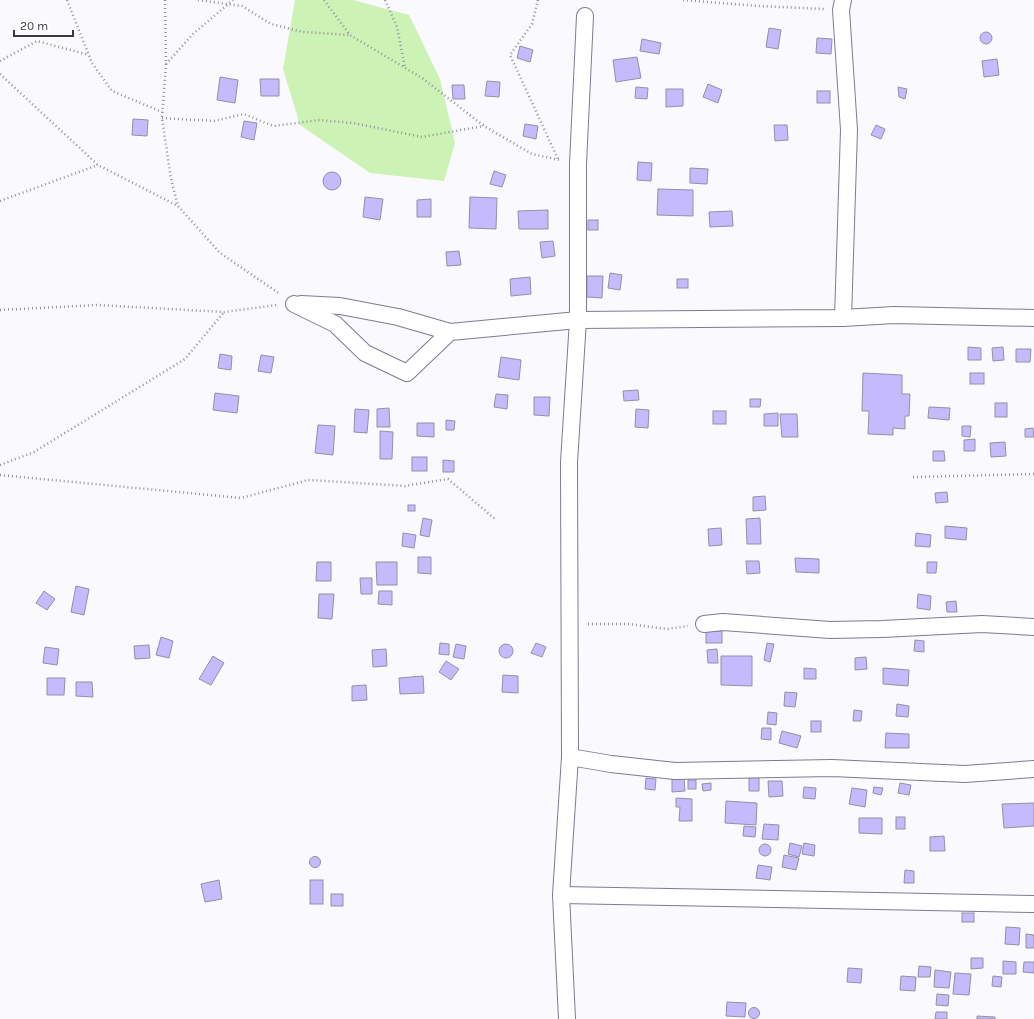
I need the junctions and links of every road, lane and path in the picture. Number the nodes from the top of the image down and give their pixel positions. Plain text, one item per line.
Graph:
1 (67, 0) edge
2 (165, 0) edge
3 (198, 0) edge
4 (233, 0) edge
5 (324, 0) edge
6 (385, 0) edge
7 (538, 0) edge
8 (683, 0) edge
9 (227, 4) junction
10 (842, 5) edge
11 (585, 16) dead end
12 (350, 35) junction
13 (89, 55) junction
14 (0, 61) edge
15 (166, 64) junction
16 (406, 68) junction
17 (0, 74) edge
18 (162, 112) junction
19 (162, 118) junction
20 (484, 126) junction
21 (558, 160) junction
22 (578, 164) junction
23 (98, 165) junction
24 (0, 201) edge
25 (178, 206) junction
26 (294, 304) junction
27 (0, 310) edge
28 (224, 312) junction
29 (843, 318) junction
30 (1034, 318) edge
31 (578, 320) junction
32 (450, 332) junction
33 (0, 464) edge
34 (1034, 474) edge
35 (0, 475) edge
36 (913, 477) dead end
37 (495, 519) dead end
38 (570, 623) junction
39 (704, 624) joint
40 (1034, 627) edge
41 (570, 757) junction
42 (1034, 769) edge
43 (561, 895) junction
44 (1034, 904) edge
45 (567, 1019) edge

1 - 13 path
2 - 15 path
3 - 9 path
4 - 9 path
5 - 12 path
6 - 16 path
7 - 21 path
8 - 10 path
9 - 12 path
9 - 15 path
10 - 29 street
11 - 22 street
12 - 16 path
13 - 14 path
13 - 18 path
15 - 18 path
16 - 20 path
17 - 23 path
18 - 19 path
19 - 20 path
19 - 25 path
20 - 21 path
21 - 22 path
22 - 31 street
23 - 24 path
23 - 25 path
25 - 26 path
26 - 28 path
26 - 32 street
26 - 32 street
27 - 28 path
28 - 33 path
29 - 30 street
29 - 31 street
31 - 32 street
31 - 38 street
34 - 36 path
35 - 37 path
38 - 39 path
38 - 41 street
39 - 40 street
41 - 42 street
41 - 43 street
43 - 44 street
43 - 45 street

